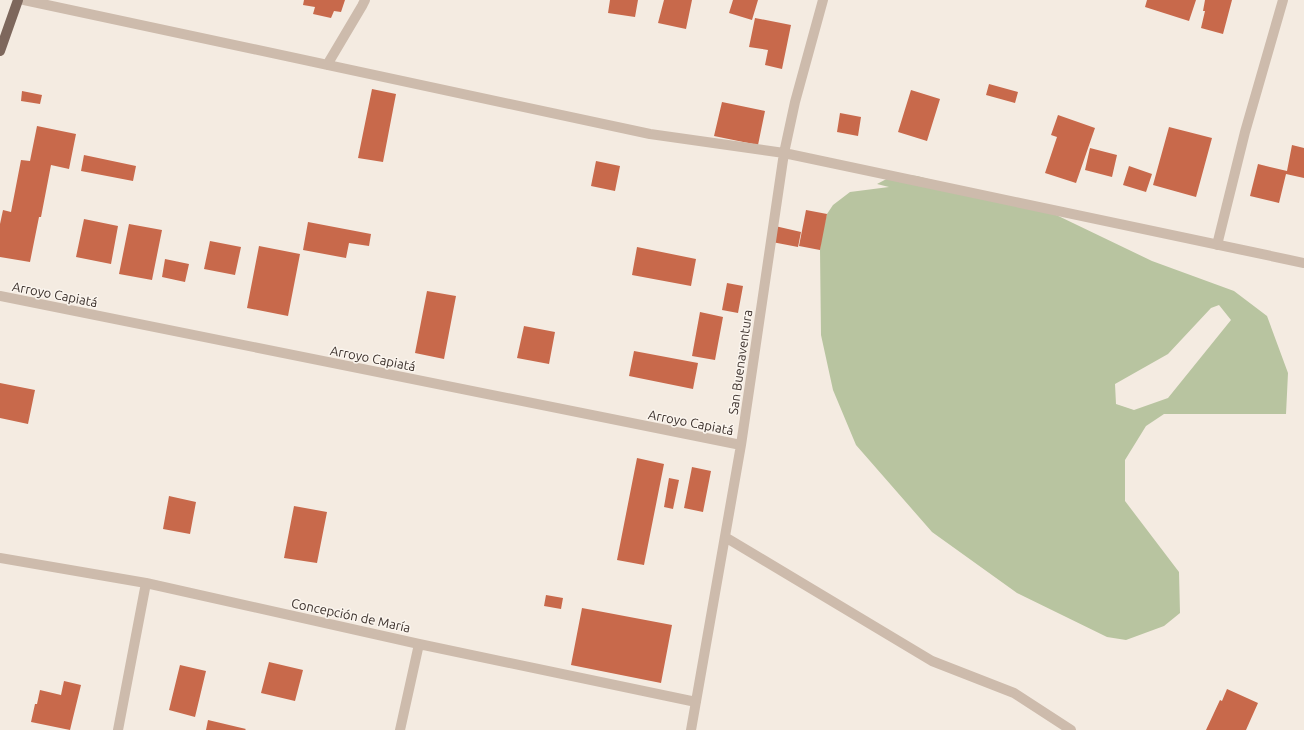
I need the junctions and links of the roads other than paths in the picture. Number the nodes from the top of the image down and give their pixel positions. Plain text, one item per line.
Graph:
1 (18, 0) edge
2 (24, 0) edge
3 (365, 0) edge
4 (823, 0) edge
5 (1283, 0) edge
6 (0, 51) edge
7 (326, 65) junction
8 (784, 153) junction
9 (1217, 245) junction
10 (1304, 264) edge
11 (0, 296) edge
12 (741, 445) junction
13 (724, 537) junction
14 (0, 558) edge
15 (146, 583) junction
16 (419, 644) junction
17 (696, 702) junction
18 (118, 730) edge
19 (400, 730) edge
20 (691, 730) edge
21 (1071, 730) edge

1 - 6 main road
2 - 7 street
3 - 7 street
4 - 8 street, San Buenaventura
5 - 9 street
7 - 8 street
8 - 9 street
8 - 12 street, San Buenaventura
9 - 10 street
11 - 12 street, Arroyo Capiatá
12 - 13 street, San Buenaventura
13 - 17 street, San Buenaventura
13 - 21 street
14 - 15 street, Concepción de María
15 - 16 street, Concepción de María
15 - 18 street
16 - 17 street, Concepción de María
16 - 19 street
17 - 20 street, San Buenaventura

